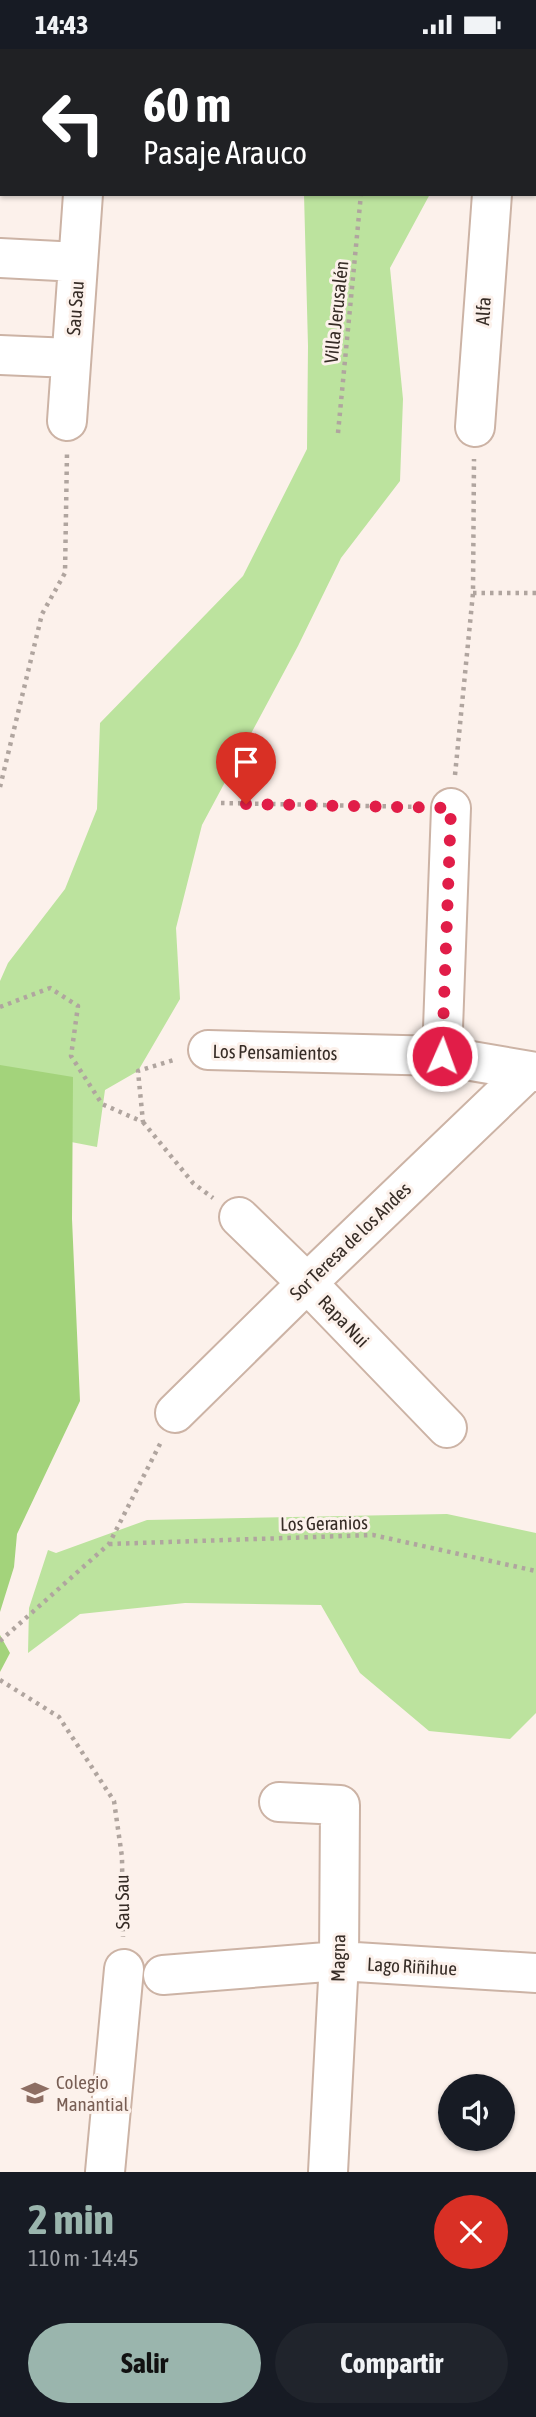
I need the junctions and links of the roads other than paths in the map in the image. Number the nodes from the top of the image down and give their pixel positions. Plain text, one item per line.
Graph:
1 (83, 196) edge
2 (492, 196) edge
3 (0, 258) edge
4 (78, 262) junction
5 (0, 355) edge
6 (71, 359) junction
7 (67, 421) road end
8 (475, 427) road end
9 (451, 808) road end
10 (208, 1050) road end
11 (442, 1056) junction
12 (532, 1072) edge
13 (239, 1217) road end
14 (307, 1283) junction
15 (175, 1413) road end
16 (447, 1428) dead end
17 (279, 1803) dead end
18 (339, 1961) junction
19 (124, 1969) road end
20 (536, 1973) edge
21 (163, 1975) dead end
22 (105, 2172) edge
23 (328, 2172) edge

1 - 4 street, Sau Sau
2 - 8 street, Alfa
3 - 4 street
4 - 6 street, Sau Sau
5 - 6 street
6 - 7 street, Sau Sau
9 - 11 street
10 - 11 street, Los Pensamientos
11 - 12 street, Los Pensamientos
12 - 14 street, Sor Teresa de los Andes
13 - 14 street, Rapa Nui
14 - 15 street, Sor Teresa de los Andes
14 - 16 street, Rapa Nui
17 - 18 street, Magna
18 - 20 street, Lago Riñihue
18 - 21 street, Lago Riñihue
18 - 23 street, Magna
19 - 22 street

